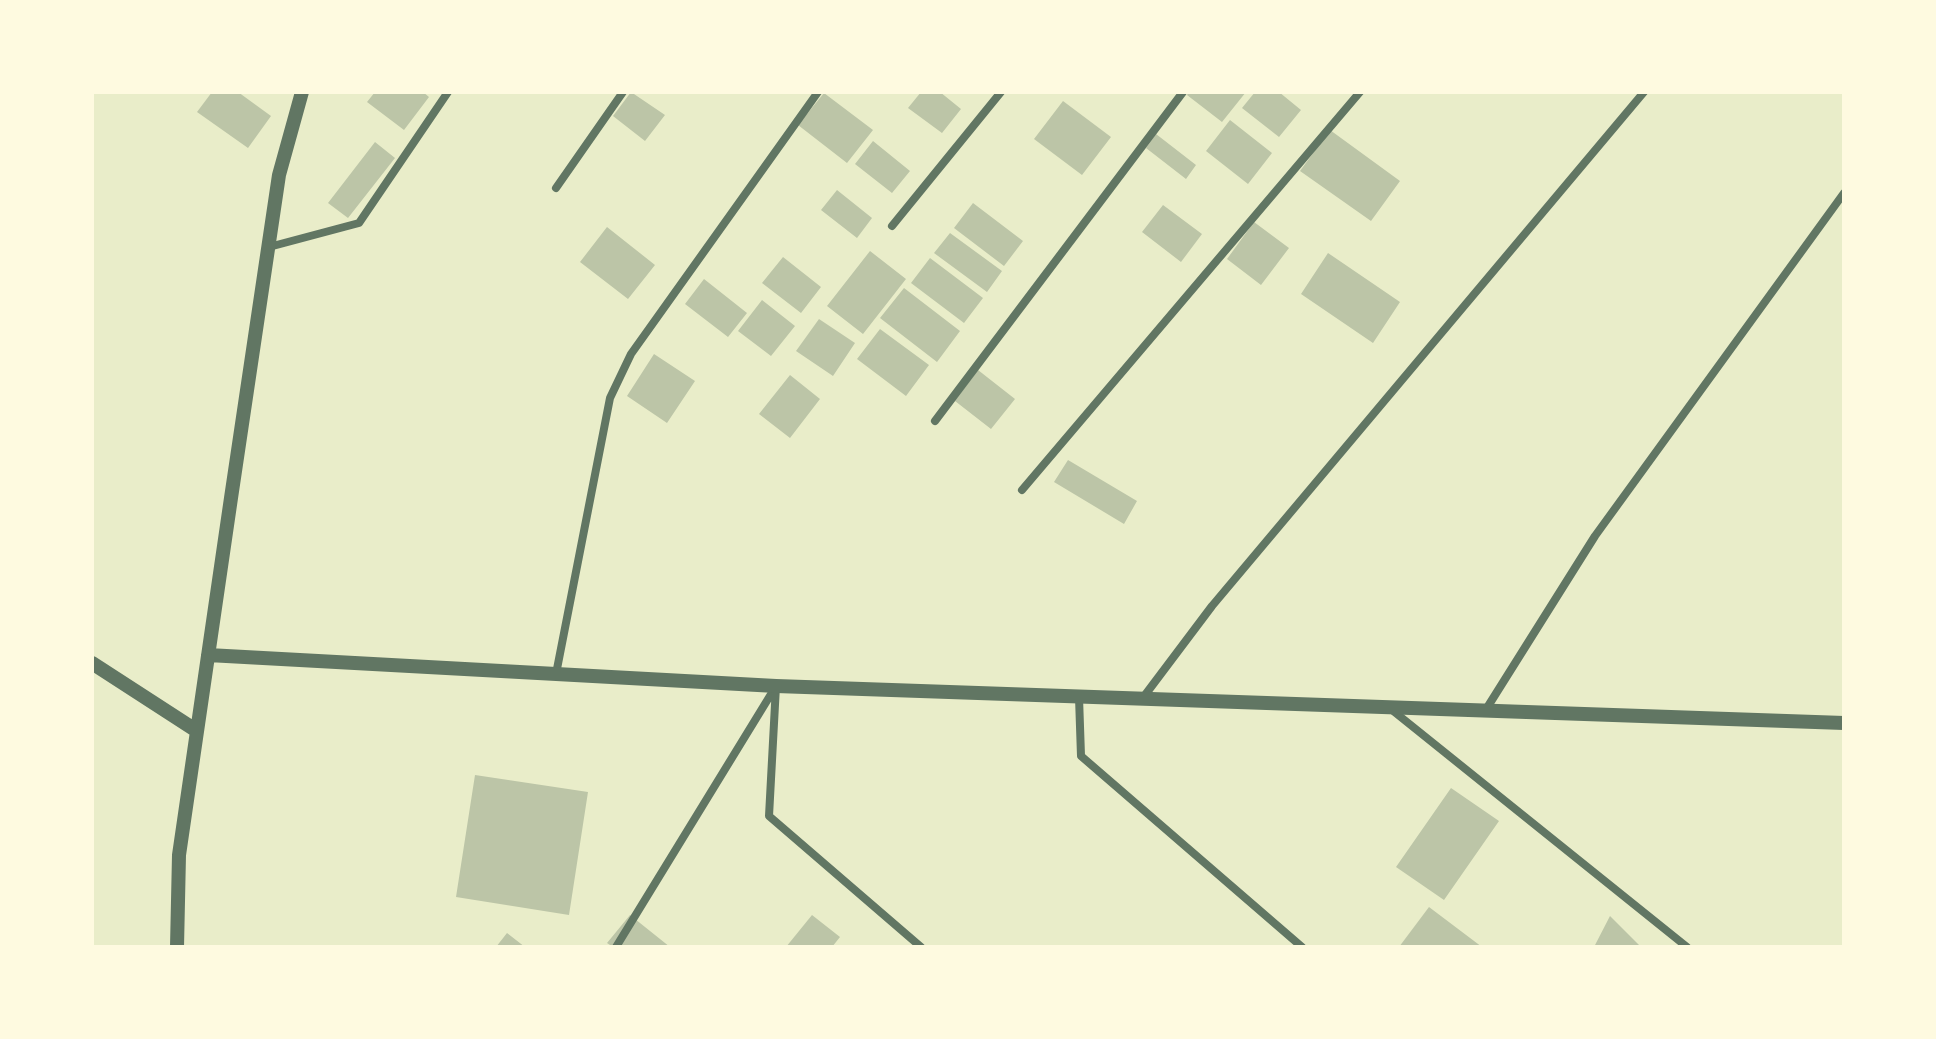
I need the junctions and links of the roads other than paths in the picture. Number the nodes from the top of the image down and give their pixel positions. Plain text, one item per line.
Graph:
1 (302, 92) edge
2 (448, 92) edge
3 (623, 92) edge
4 (818, 92) edge
5 (1001, 92) edge
6 (1183, 92) edge
7 (1360, 92) edge
8 (1644, 92) edge
9 (556, 188) dead end
10 (1844, 193) edge
11 (892, 226) dead end
12 (268, 247) junction
13 (935, 421) dead end
14 (1022, 490) dead end
15 (208, 655) junction
16 (92, 663) edge
17 (556, 674) junction
18 (776, 686) junction
19 (1079, 697) junction
20 (1142, 700) junction
21 (1392, 709) junction
22 (1485, 712) junction
23 (1844, 723) edge
24 (197, 731) junction
25 (177, 947) edge
26 (616, 947) edge
27 (921, 947) edge
28 (1302, 947) edge
29 (1687, 947) edge

1 - 12 street
2 - 12 street
3 - 9 street
4 - 17 street
5 - 11 street
6 - 13 street
7 - 14 street
8 - 20 street
10 - 22 street
12 - 15 street
15 - 17 street
15 - 24 street
16 - 24 street
17 - 18 street
18 - 19 street
18 - 26 street
18 - 27 street
19 - 20 street
19 - 28 street
20 - 21 street
21 - 22 street
21 - 29 street
22 - 23 street
24 - 25 street

